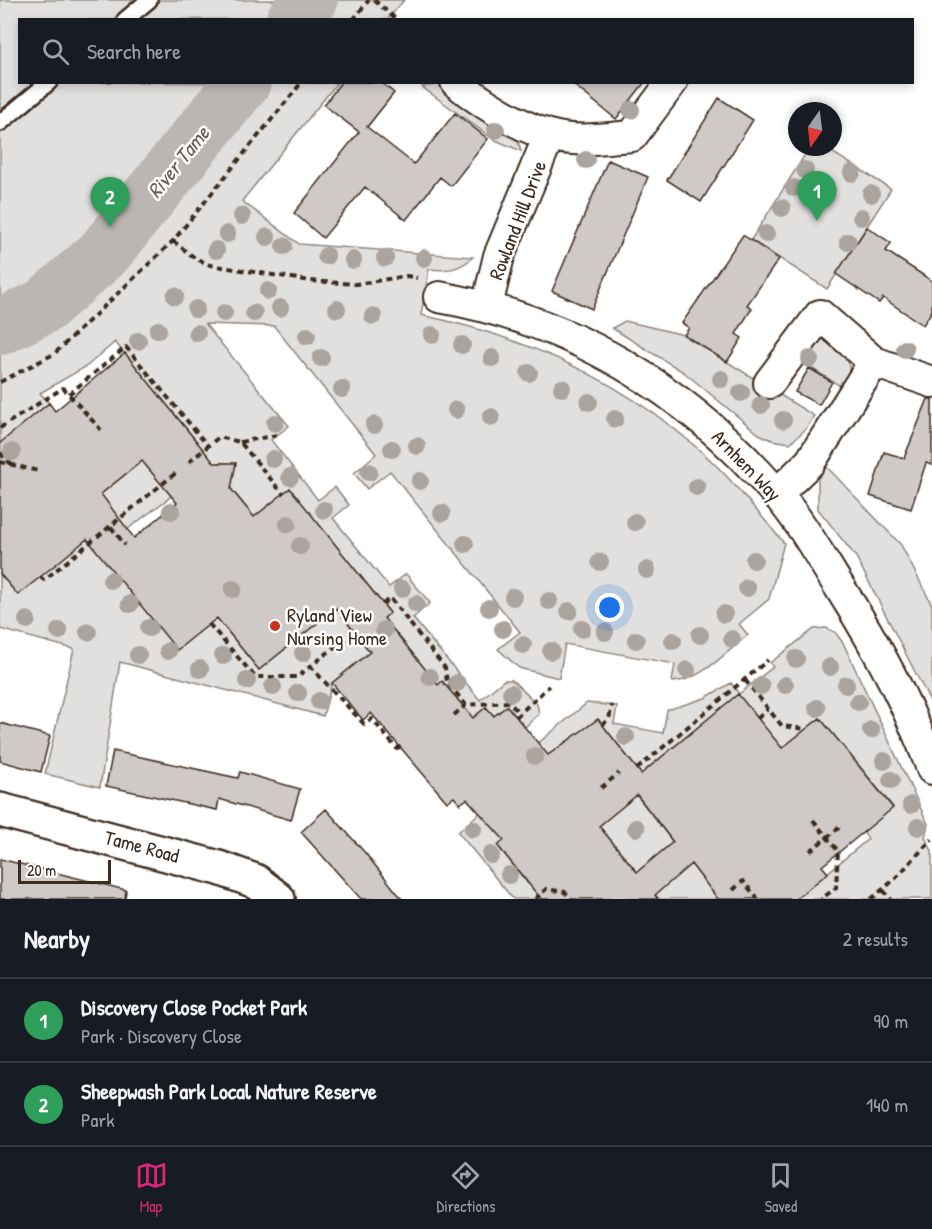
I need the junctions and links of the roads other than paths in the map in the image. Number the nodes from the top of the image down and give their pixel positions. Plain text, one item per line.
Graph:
1 (148, 0) edge
2 (127, 18) edge
3 (47, 84) edge
4 (459, 84) edge
5 (671, 84) edge
6 (0, 123) edge
7 (549, 136) junction
8 (439, 297) road end
9 (487, 306) junction
10 (874, 362) junction
11 (932, 382) edge
12 (770, 383) dead end
13 (777, 494) junction
14 (932, 769) edge
15 (0, 810) edge
16 (278, 899) edge

1 - 2 lane
3 - 6 lane
4 - 7 street, Rowland Hill Drive
5 - 7 street, Rowland Hill Drive
7 - 9 street, Rowland Hill Drive
8 - 9 street, Arnhem Way
9 - 13 street, Arnhem Way
10 - 11 street
10 - 12 street
10 - 13 street
13 - 14 street, Arnhem Way
15 - 16 main road, Tame Road

